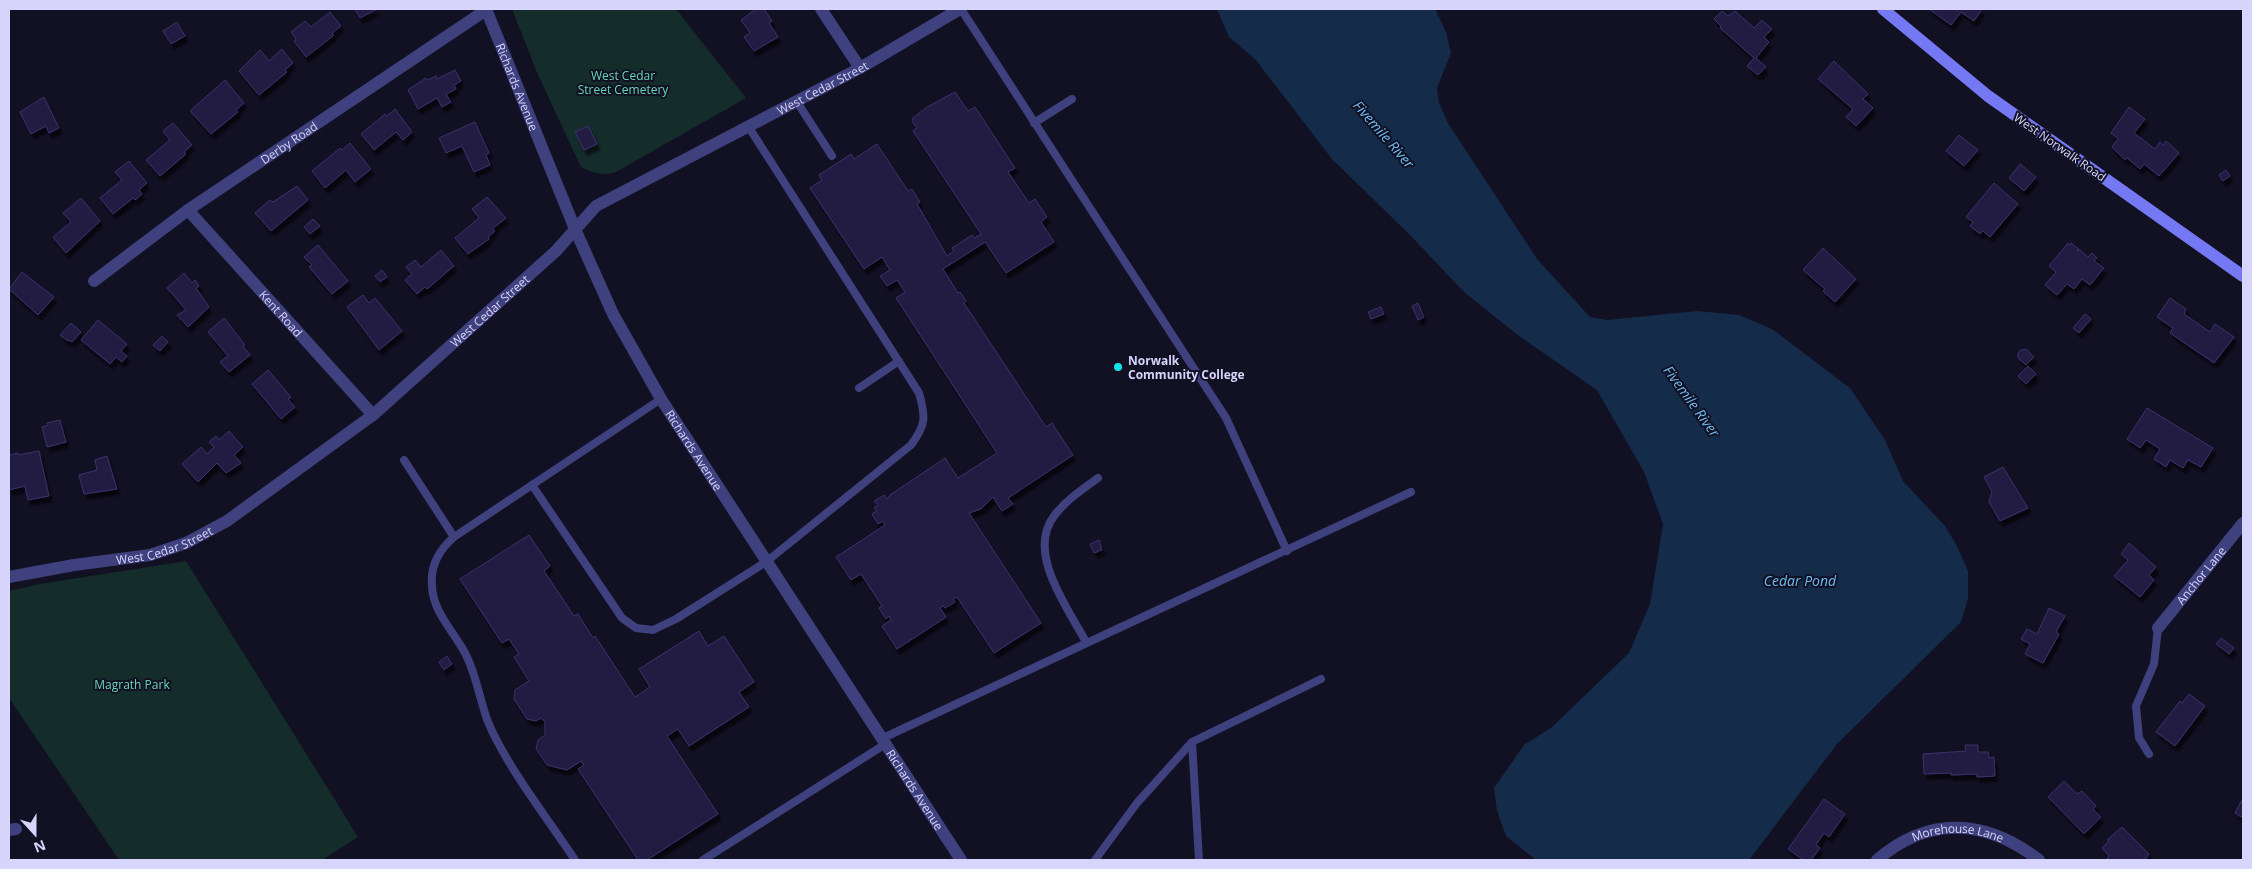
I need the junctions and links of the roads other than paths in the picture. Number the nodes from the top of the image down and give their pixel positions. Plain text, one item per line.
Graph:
1 (821, 9) edge
2 (960, 9) edge
3 (1883, 9) edge
4 (486, 10) edge
5 (860, 68) junction
6 (1072, 99) dead end
7 (797, 102) junction
8 (1034, 123) junction
9 (748, 126) junction
10 (832, 156) dead end
11 (188, 210) junction
12 (574, 229) junction
13 (2243, 276) edge
14 (94, 280) dead end
15 (899, 362) junction
16 (859, 388) dead end
17 (661, 399) junction
18 (373, 415) junction
19 (404, 460) dead end
20 (1098, 478) dead end
21 (532, 485) junction
22 (1411, 492) dead end
23 (2243, 523) edge
24 (454, 537) junction
25 (1286, 551) junction
26 (766, 562) junction
27 (9, 577) edge
28 (2158, 628) joint
29 (1086, 642) junction
30 (1321, 680) dead end
31 (885, 740) junction
32 (1192, 742) junction
33 (2149, 754) dead end
34 (575, 860) edge
35 (703, 860) edge
36 (961, 860) edge
37 (1095, 860) edge
38 (1199, 860) edge
39 (1876, 860) edge
40 (2039, 860) edge

1 - 5 street
2 - 5 street, West Cedar Street
2 - 8 lane
3 - 13 main road, West Norwalk Road
4 - 11 street, Derby Road
4 - 12 street, Richards Avenue
5 - 7 street, West Cedar Street
6 - 8 lane
7 - 9 street, West Cedar Street
7 - 10 lane
8 - 25 lane
9 - 12 street, West Cedar Street
9 - 15 lane
11 - 14 street, Derby Road
11 - 18 street, Kent Road
12 - 17 street, Richards Avenue
12 - 18 street, West Cedar Street
15 - 16 lane
15 - 26 lane
17 - 21 lane
17 - 26 street, Richards Avenue
18 - 27 street, West Cedar Street
19 - 24 lane
20 - 29 lane
21 - 24 lane
21 - 26 lane
22 - 25 lane
23 - 28 street, Anchor Lane
24 - 34 lane
25 - 29 lane
26 - 31 street, Richards Avenue
28 - 33 lane
29 - 31 lane
30 - 32 lane
31 - 35 lane
31 - 36 street, Richards Avenue
32 - 37 lane
32 - 38 lane
39 - 40 street, Morehouse Lane

